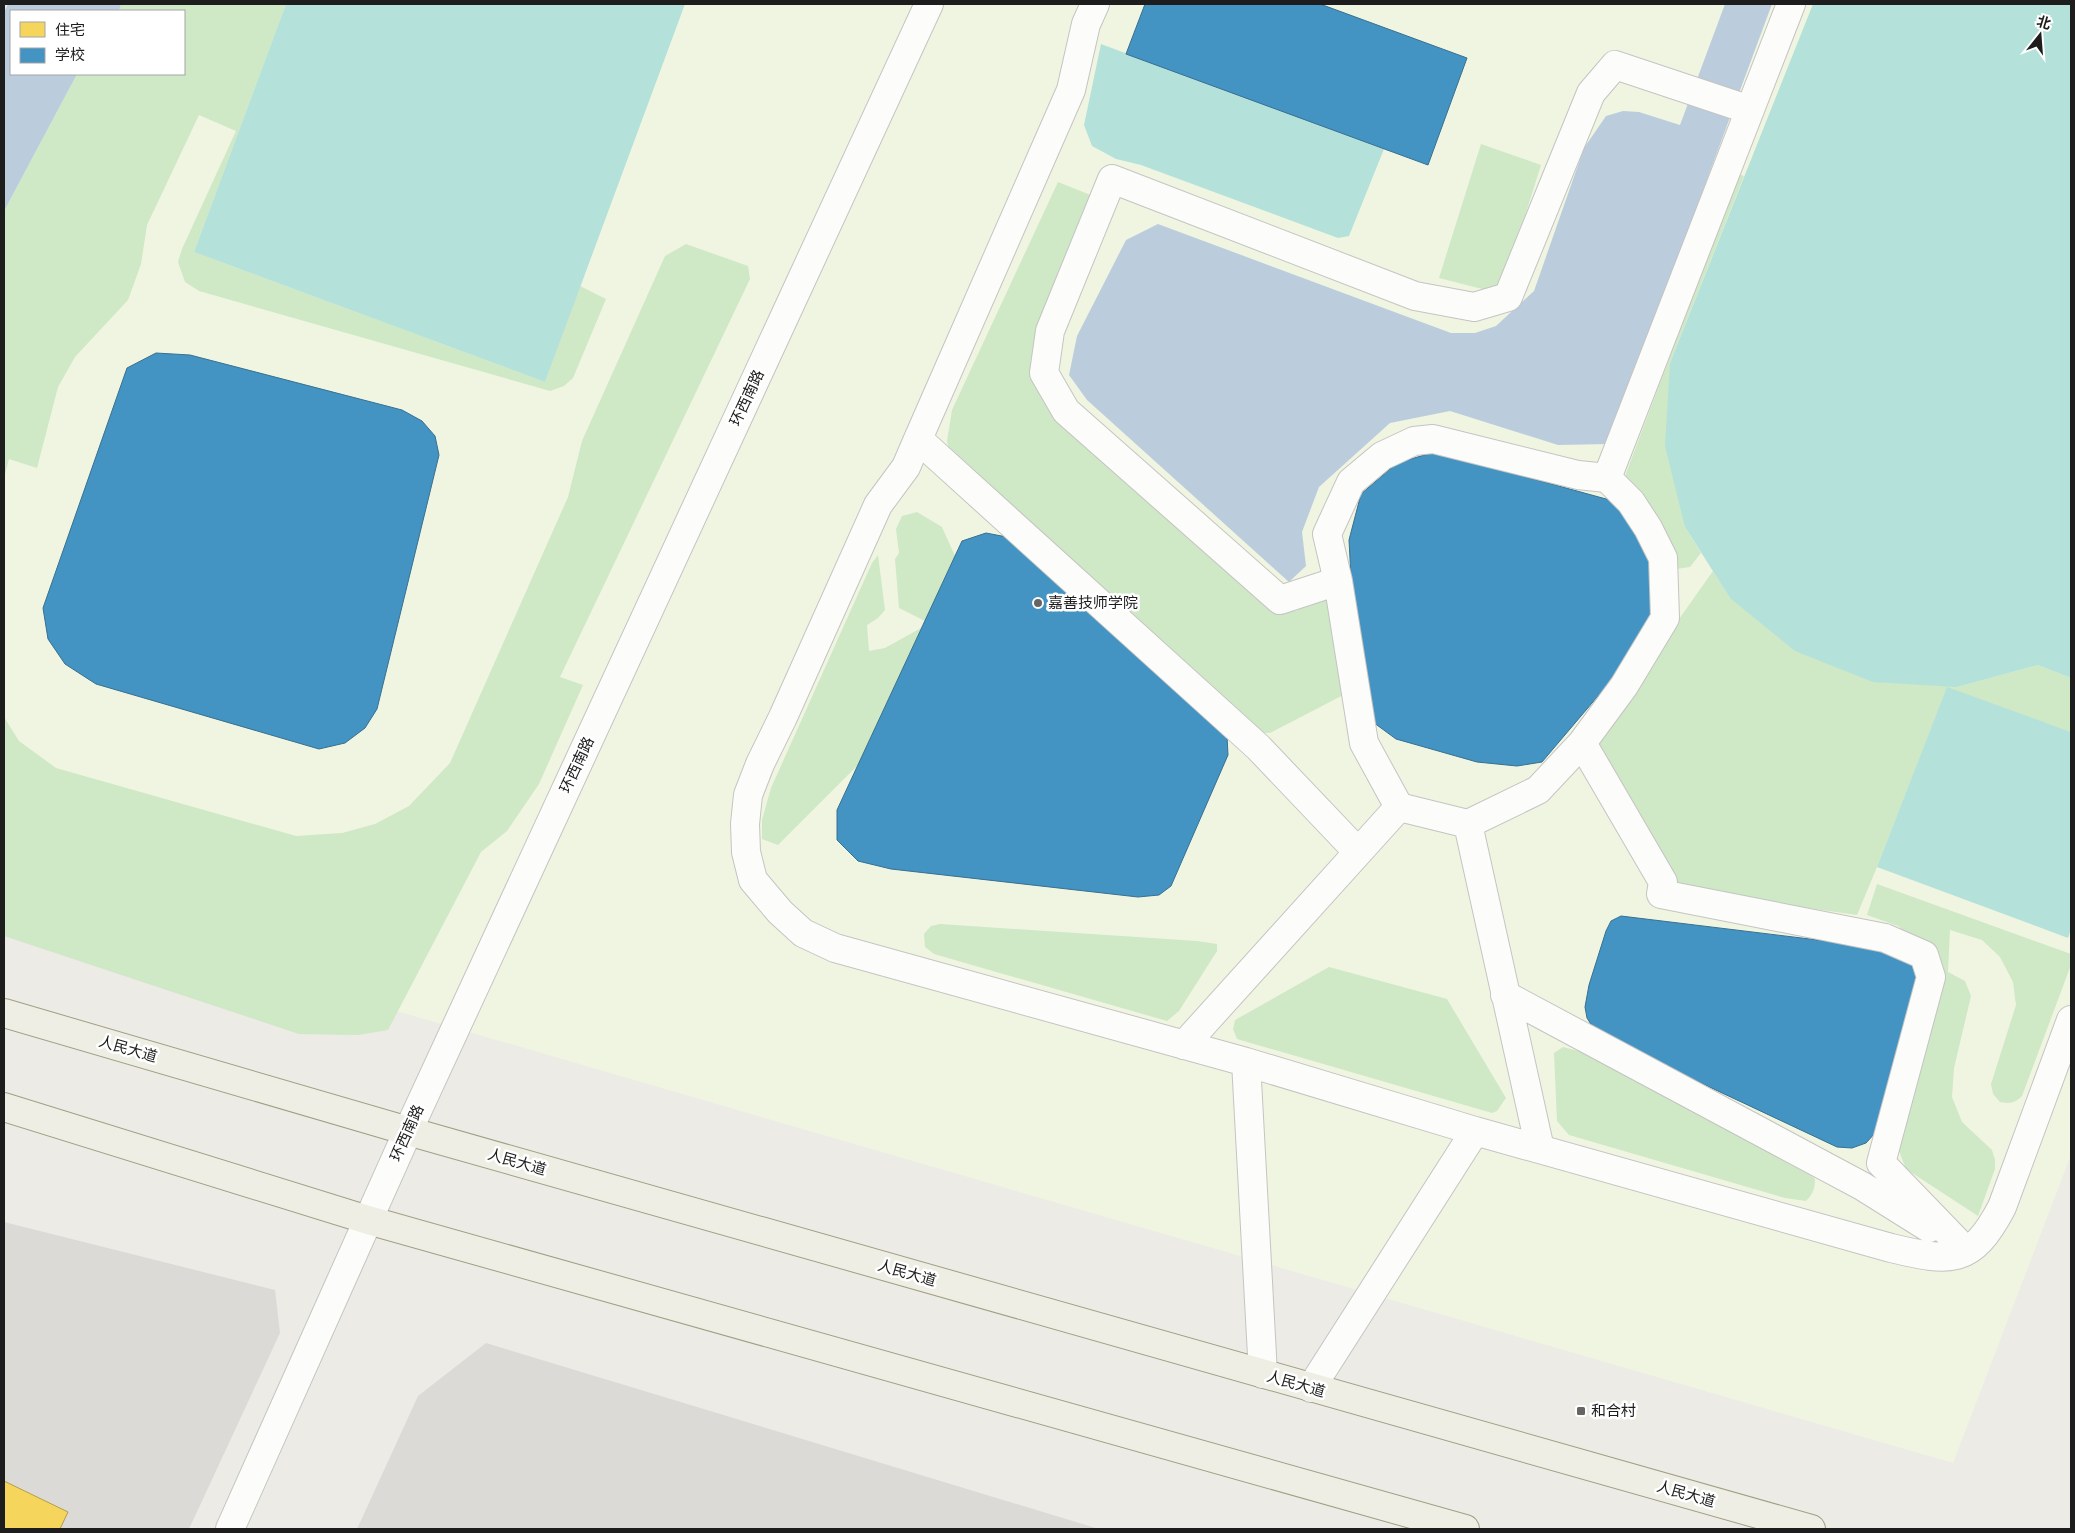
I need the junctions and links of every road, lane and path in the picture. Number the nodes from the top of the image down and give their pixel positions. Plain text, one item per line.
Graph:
1 (929, 4) edge
2 (1095, 4) edge
3 (1791, 4) edge
4 (1750, 110) junction
5 (918, 440) junction
6 (1607, 478) junction
7 (1338, 581) junction
8 (1582, 743) junction
9 (1399, 807) junction
10 (1468, 824) junction
11 (1358, 852) junction
12 (1505, 995) junction
13 (4, 1013) edge
14 (2071, 1020) edge
15 (1184, 1045) junction
16 (1246, 1062) junction
17 (4, 1107) edge
18 (408, 1131) junction
19 (1475, 1131) junction
20 (1540, 1149) junction
21 (368, 1220) junction
22 (1966, 1251) junction
23 (1262, 1374) junction
24 (1311, 1388) junction
25 (230, 1529) edge
26 (1465, 1529) edge
27 (1811, 1529) edge

1 - 18 street, 环西南路
2 - 5 street
3 - 4 street
4 - 6 street
4 - 7 street
5 - 11 street
5 - 15 street
6 - 7 street
6 - 8 street
7 - 9 street
8 - 10 street
8 - 22 street
9 - 10 street
9 - 11 street
10 - 12 street
11 - 15 street
12 - 20 street
12 - 22 street
13 - 18 main road, 人民大道
14 - 22 street
15 - 16 street
16 - 19 street
16 - 23 street
17 - 21 main road
18 - 21 street, 环西南路
18 - 23 main road, 人民大道
19 - 20 street
19 - 24 street
20 - 22 street
21 - 25 street, 环西南路
21 - 26 main road
23 - 24 main road, 人民大道
24 - 27 main road, 人民大道

